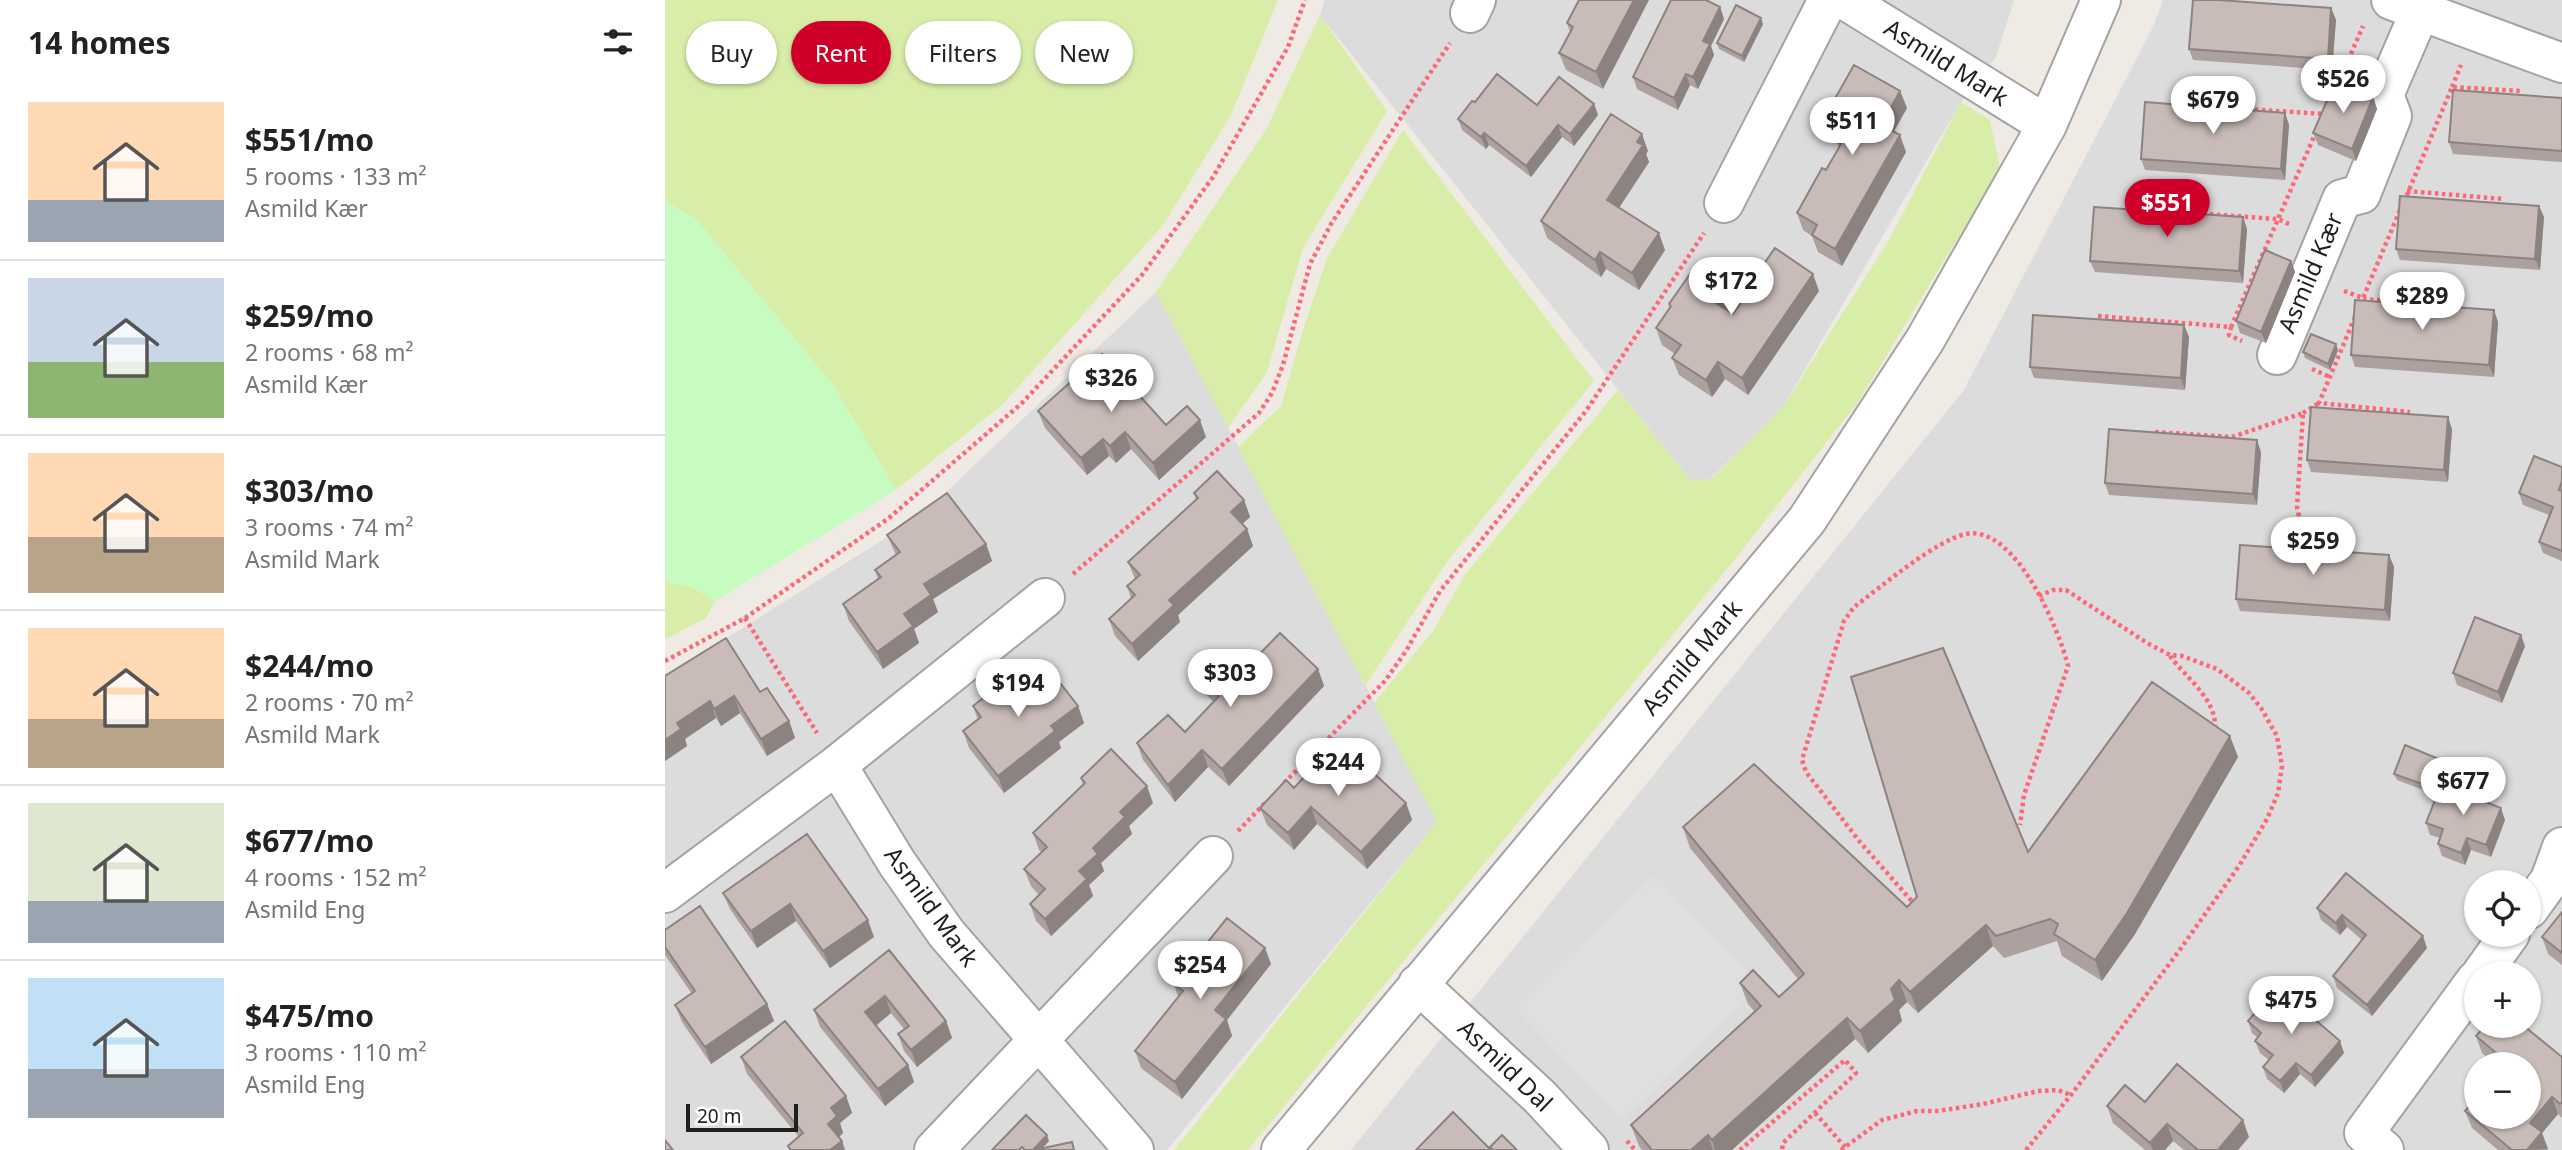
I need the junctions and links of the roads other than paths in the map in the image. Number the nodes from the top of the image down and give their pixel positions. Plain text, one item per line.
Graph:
1 (1828, 0) edge
2 (1845, 0) edge
3 (2101, 0) edge
4 (2412, 4) edge
5 (2562, 63) edge
6 (2047, 125) junction
7 (1724, 203) road end
8 (2277, 355) road end
9 (1045, 598) road end
10 (837, 765) junction
11 (2562, 847) edge
12 (1213, 856) road end
13 (2541, 892) edge
14 (665, 894) edge
15 (1419, 984) junction
16 (2464, 996) edge
17 (1037, 1041) junction
18 (934, 1150) edge
19 (1134, 1150) edge
20 (1281, 1150) edge
21 (1589, 1150) edge
22 (2384, 1150) edge

1 - 7 street
2 - 6 street, Asmild Mark
3 - 6 street, Asmild Mark
4 - 5 street
4 - 8 street, Asmild Kær
6 - 15 street, Asmild Mark
9 - 10 street
10 - 14 street
10 - 17 street, Asmild Mark
11 - 13 street
12 - 17 street
15 - 20 street, Asmild Mark
15 - 21 street, Asmild Dal
16 - 22 street
17 - 18 street
17 - 19 street, Asmild Mark

